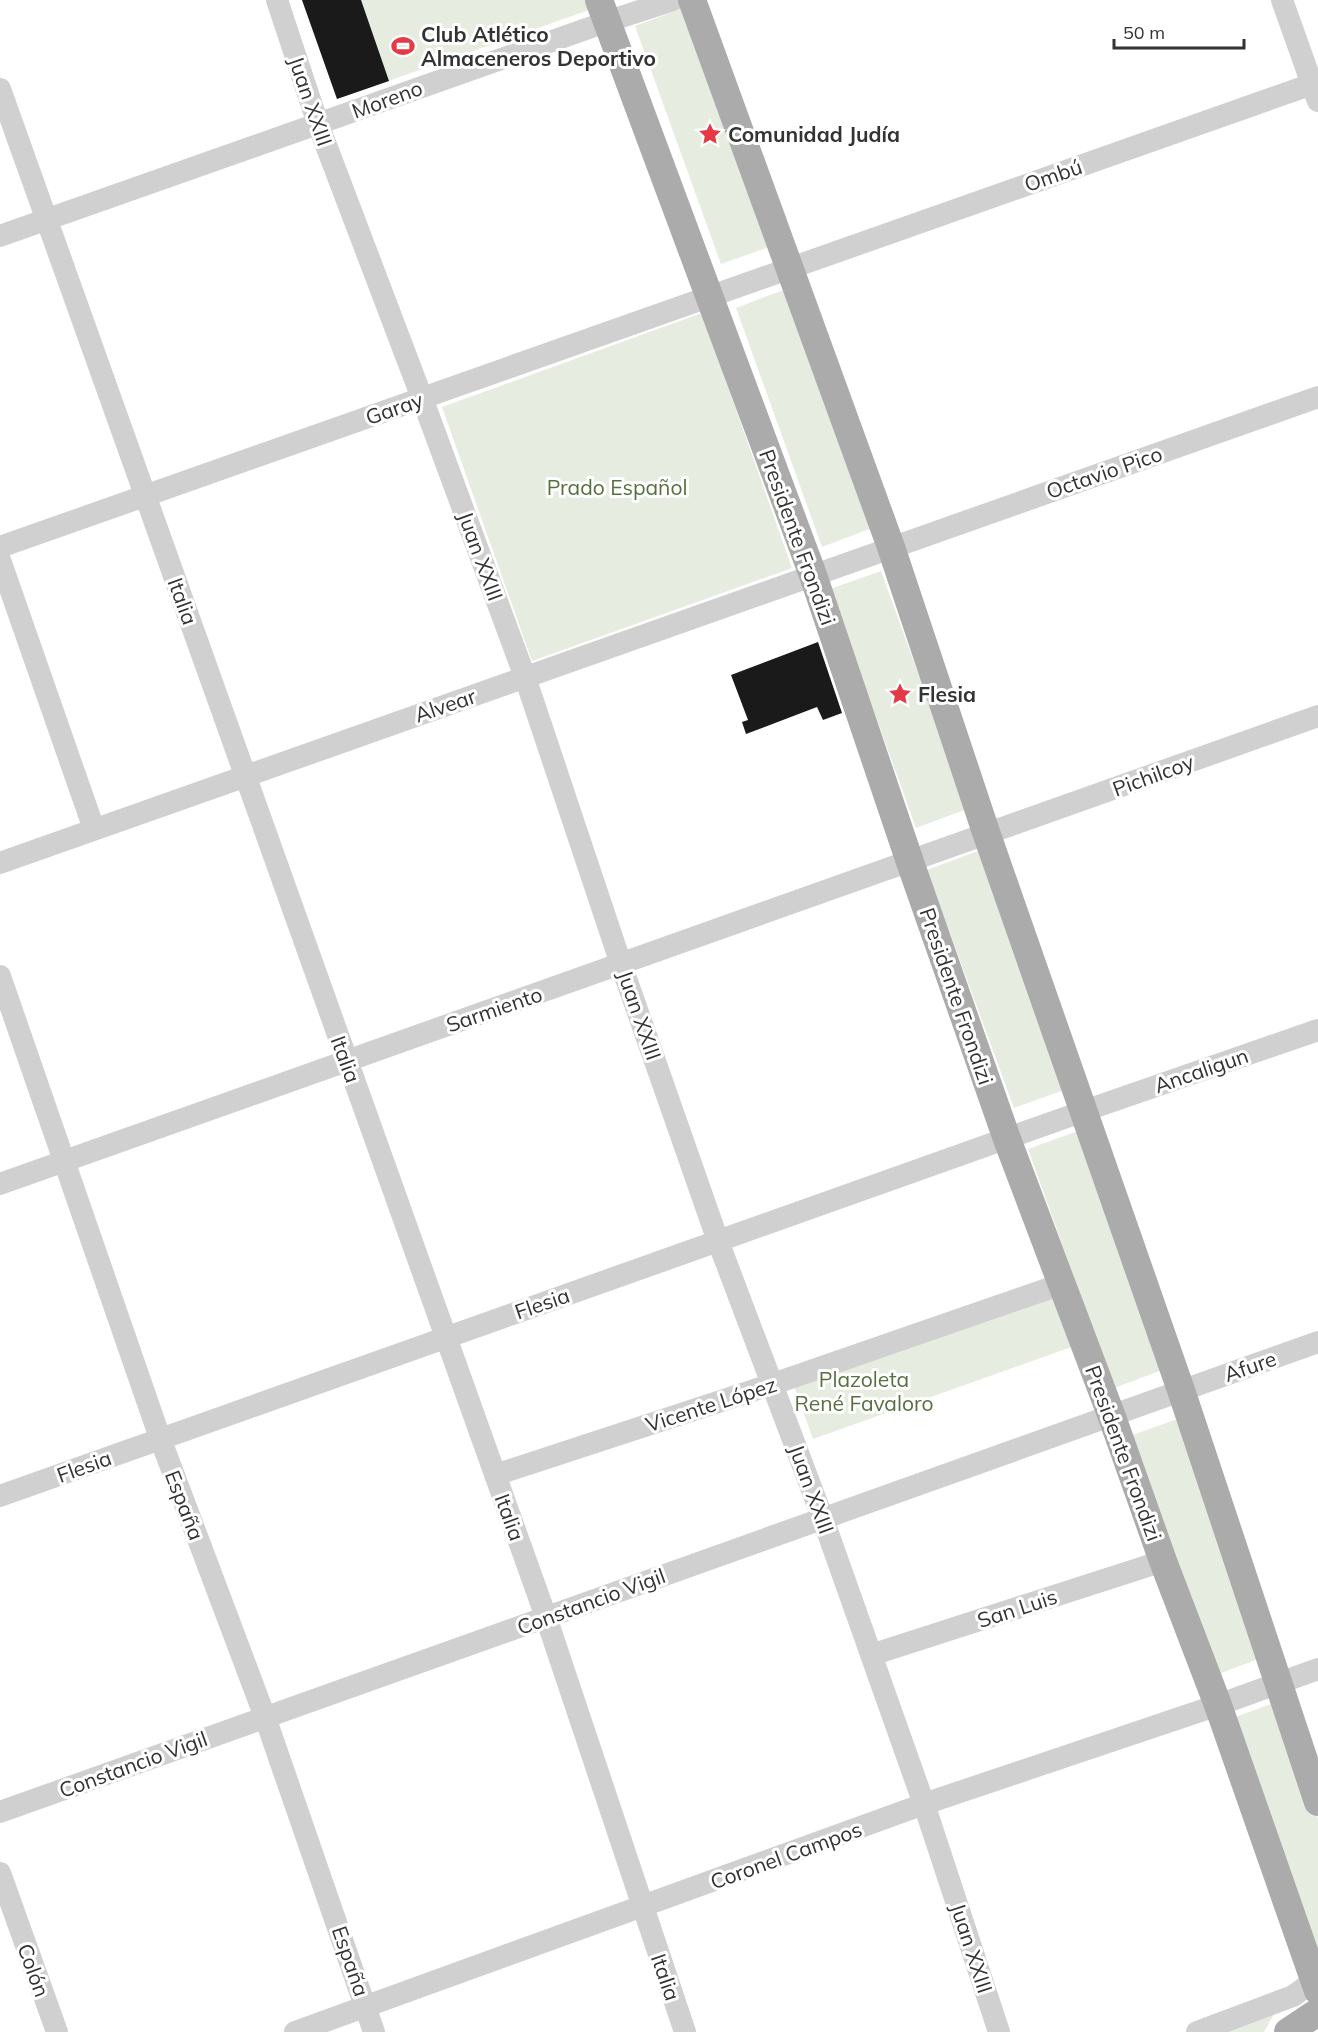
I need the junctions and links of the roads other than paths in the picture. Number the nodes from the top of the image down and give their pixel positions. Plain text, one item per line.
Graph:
1 (277, 0) edge
2 (673, 0) edge
3 (692, 0) edge
4 (1282, 0) edge
5 (602, 11) edge
6 (0, 88) edge
7 (1316, 89) edge
8 (318, 124) junction
9 (47, 220) junction
10 (0, 236) edge
11 (788, 268) junction
12 (711, 296) junction
13 (1318, 397) edge
14 (422, 398) junction
15 (145, 496) junction
16 (0, 547) edge
17 (891, 548) junction
18 (0, 560) edge
19 (813, 575) junction
20 (525, 677) junction
21 (1318, 716) edge
22 (245, 776) junction
23 (94, 830) junction
24 (987, 834) junction
25 (910, 862) junction
26 (0, 863) edge
27 (621, 964) junction
28 (0, 976) edge
29 (1318, 1030) edge
30 (347, 1061) junction
31 (1084, 1111) junction
32 (1007, 1139) junction
33 (63, 1162) junction
34 (0, 1184) edge
35 (718, 1241) junction
36 (1062, 1284) junction
37 (446, 1337) junction
38 (1318, 1342) edge
39 (773, 1384) junction
40 (1181, 1390) junction
41 (1112, 1417) junction
42 (160, 1438) junction
43 (495, 1475) junction
44 (0, 1496) edge
45 (823, 1519) junction
46 (1163, 1561) junction
47 (546, 1617) junction
48 (871, 1655) junction
49 (1318, 1669) edge
50 (1279, 1683) junction
51 (1218, 1705) junction
52 (265, 1717) junction
53 (1318, 1802) edge
54 (924, 1804) junction
55 (0, 1812) edge
56 (0, 1873) edge
57 (642, 1907) junction
58 (1316, 1980) edge
59 (366, 2006) junction
60 (1318, 2011) edge
61 (57, 2032) edge
62 (295, 2032) edge
63 (374, 2032) edge
64 (685, 2032) edge
65 (999, 2032) edge
66 (1197, 2032) edge
67 (1288, 2032) edge
68 (1318, 2032) edge

1 - 8 street, Juan XXIII
2 - 5 street, Moreno
3 - 11 main road
4 - 7 street
5 - 8 street, Moreno
5 - 12 main road, Presidente Frondizi
6 - 9 street, Italia
7 - 11 street, Ombú
8 - 9 street, Moreno
8 - 14 street, Juan XXIII
9 - 10 street, Moreno
9 - 15 street, Italia
11 - 12 street, Garay
11 - 17 main road
12 - 14 street, Garay
12 - 19 main road, Presidente Frondizi
13 - 17 street, Octavio Pico
14 - 15 street, Garay
14 - 20 street, Juan XXIII
15 - 16 street, Garay
15 - 22 street, Italia
17 - 19 street, Alvear
17 - 24 main road
18 - 23 street
19 - 20 street, Alvear
19 - 25 main road, Presidente Frondizi
20 - 22 street, Alvear
20 - 27 street, Juan XXIII
21 - 24 street, Pichilcoy
22 - 23 street, Alvear
22 - 30 street, Italia
23 - 26 street, Alvear
24 - 25 street, Sarmiento
24 - 31 main road
25 - 27 street, Sarmiento
25 - 32 main road, Presidente Frondizi
27 - 30 street, Sarmiento
27 - 35 street, Juan XXIII
28 - 33 street, España
29 - 31 street, Ancaligun
30 - 33 street, Sarmiento
30 - 37 street, Italia
31 - 32 street, Flesia
31 - 40 main road
32 - 35 street, Flesia
32 - 36 main road, Presidente Frondizi
33 - 34 street, Sarmiento
33 - 42 street, España
35 - 37 street, Flesia
35 - 39 street, Juan XXIII
36 - 39 street, Vicente López
36 - 41 main road, Presidente Frondizi
37 - 42 street, Flesia
37 - 43 street, Italia
38 - 40 street, Afure
39 - 43 street, Vicente López
39 - 45 street, Juan XXIII
40 - 41 street, Constancio Vigil
40 - 50 main road
41 - 45 street, Constancio Vigil
41 - 46 main road, Presidente Frondizi
42 - 44 street, Flesia
42 - 52 street, España
43 - 47 street, Italia
45 - 47 street, Constancio Vigil
45 - 48 street, Juan XXIII
46 - 48 street, San Luis
46 - 51 main road, Presidente Frondizi
47 - 52 street, Constancio Vigil
47 - 57 street, Italia
48 - 54 street, Juan XXIII
49 - 50 street, Coronel Campos
50 - 51 street, Coronel Campos
50 - 53 main road
51 - 54 street, Coronel Campos
51 - 58 main road, Presidente Frondizi
52 - 55 street, Constancio Vigil
52 - 59 street, España
54 - 57 street, Coronel Campos
54 - 65 street, Juan XXIII
56 - 61 street, Colón
57 - 59 street, Coronel Campos
57 - 64 street, Italia
58 - 66 street
59 - 62 street, Coronel Campos
59 - 63 street, España
60 - 67 main road
60 - 68 main road

